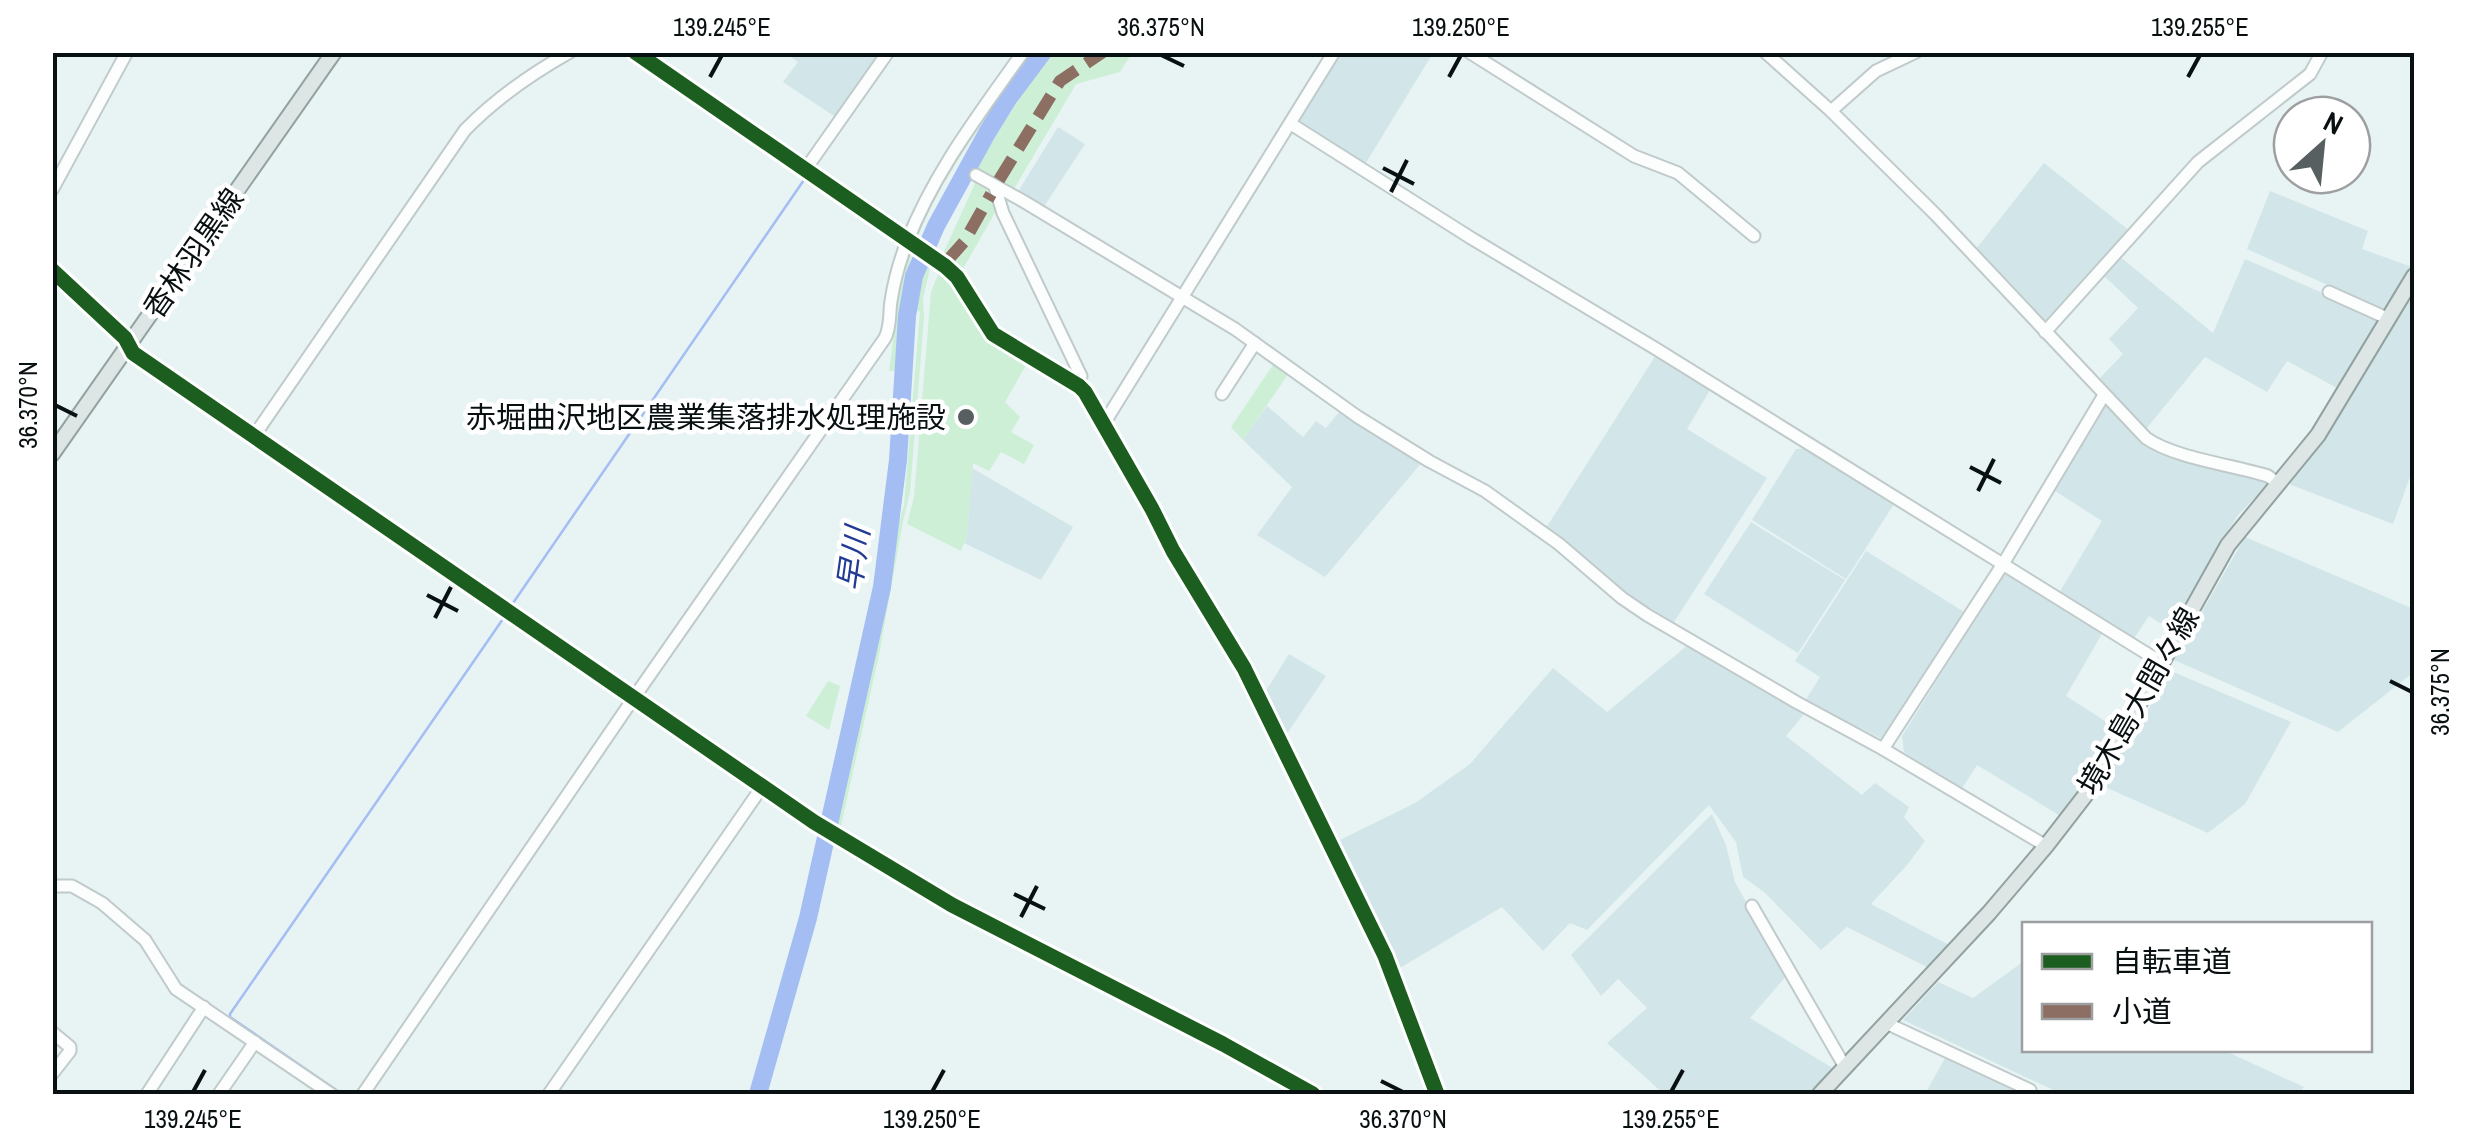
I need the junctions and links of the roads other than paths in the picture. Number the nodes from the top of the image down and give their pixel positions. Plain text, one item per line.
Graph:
1 (128, 52) edge
2 (334, 52) edge
3 (570, 52) edge
4 (635, 52) edge
5 (888, 52) edge
6 (1023, 52) edge
7 (1334, 52) edge
8 (1469, 52) edge
9 (1766, 52) edge
10 (1916, 52) edge
11 (2322, 52) edge
12 (1831, 111) junction
13 (1291, 124) junction
14 (805, 170) junction
15 (976, 175) dead end
16 (995, 187) junction
17 (52, 190) edge
18 (1754, 236) dead end
19 (910, 242) junction
20 (52, 270) edge
21 (2414, 276) edge
22 (2328, 292) dead end
23 (1181, 298) junction
24 (2389, 319) junction
25 (2045, 332) junction
26 (1255, 343) junction
27 (128, 347) junction
28 (1080, 386) junction
29 (1222, 394) dead end
30 (2104, 395) junction
31 (1102, 422) junction
32 (254, 436) junction
33 (52, 454) edge
34 (2278, 483) junction
35 (2003, 564) junction
36 (2162, 662) junction
37 (634, 698) junction
38 (1883, 749) junction
39 (762, 787) junction
40 (2046, 846) junction
41 (52, 886) edge
42 (1752, 906) dead end
43 (204, 1007) junction
44 (1886, 1023) junction
45 (52, 1032) edge
46 (255, 1042) junction
47 (1845, 1067) junction
48 (52, 1074) edge
49 (2030, 1090) dead end
50 (147, 1094) edge
51 (218, 1094) edge
52 (331, 1094) edge
53 (363, 1094) edge
54 (549, 1094) edge
55 (1313, 1094) edge
56 (1438, 1094) edge
57 (1820, 1094) edge

1 - 17 street
2 - 27 main road, 香林羽黒線
3 - 32 street
4 - 14 street
5 - 14 street
6 - 19 street
7 - 13 street
8 - 18 street
9 - 12 street
10 - 12 street
11 - 25 street
12 - 25 street
13 - 23 street
13 - 35 street
14 - 19 street
15 - 16 street
16 - 23 street
16 - 28 street
19 - 28 street
19 - 37 street
20 - 27 street
21 - 24 main road, 境木島大間々線
22 - 24 street
23 - 26 street
23 - 31 street
24 - 34 main road, 境木島大間々線
25 - 30 street
26 - 29 street
26 - 38 street
27 - 32 street
27 - 33 main road, 香林羽黒線
28 - 31 street
30 - 34 street
30 - 35 street
31 - 56 street
32 - 37 street
34 - 36 main road, 境木島大間々線
35 - 36 street
35 - 38 street
36 - 40 main road, 境木島大間々線
37 - 39 street
37 - 53 street
38 - 40 street
39 - 54 street
39 - 55 street
40 - 44 main road, 境木島大間々線
41 - 43 street
42 - 47 street
43 - 46 street
43 - 50 street
44 - 47 main road, 境木島大間々線
44 - 49 street
45 - 48 street
46 - 51 street
46 - 52 street
47 - 57 main road, 境木島大間々線

